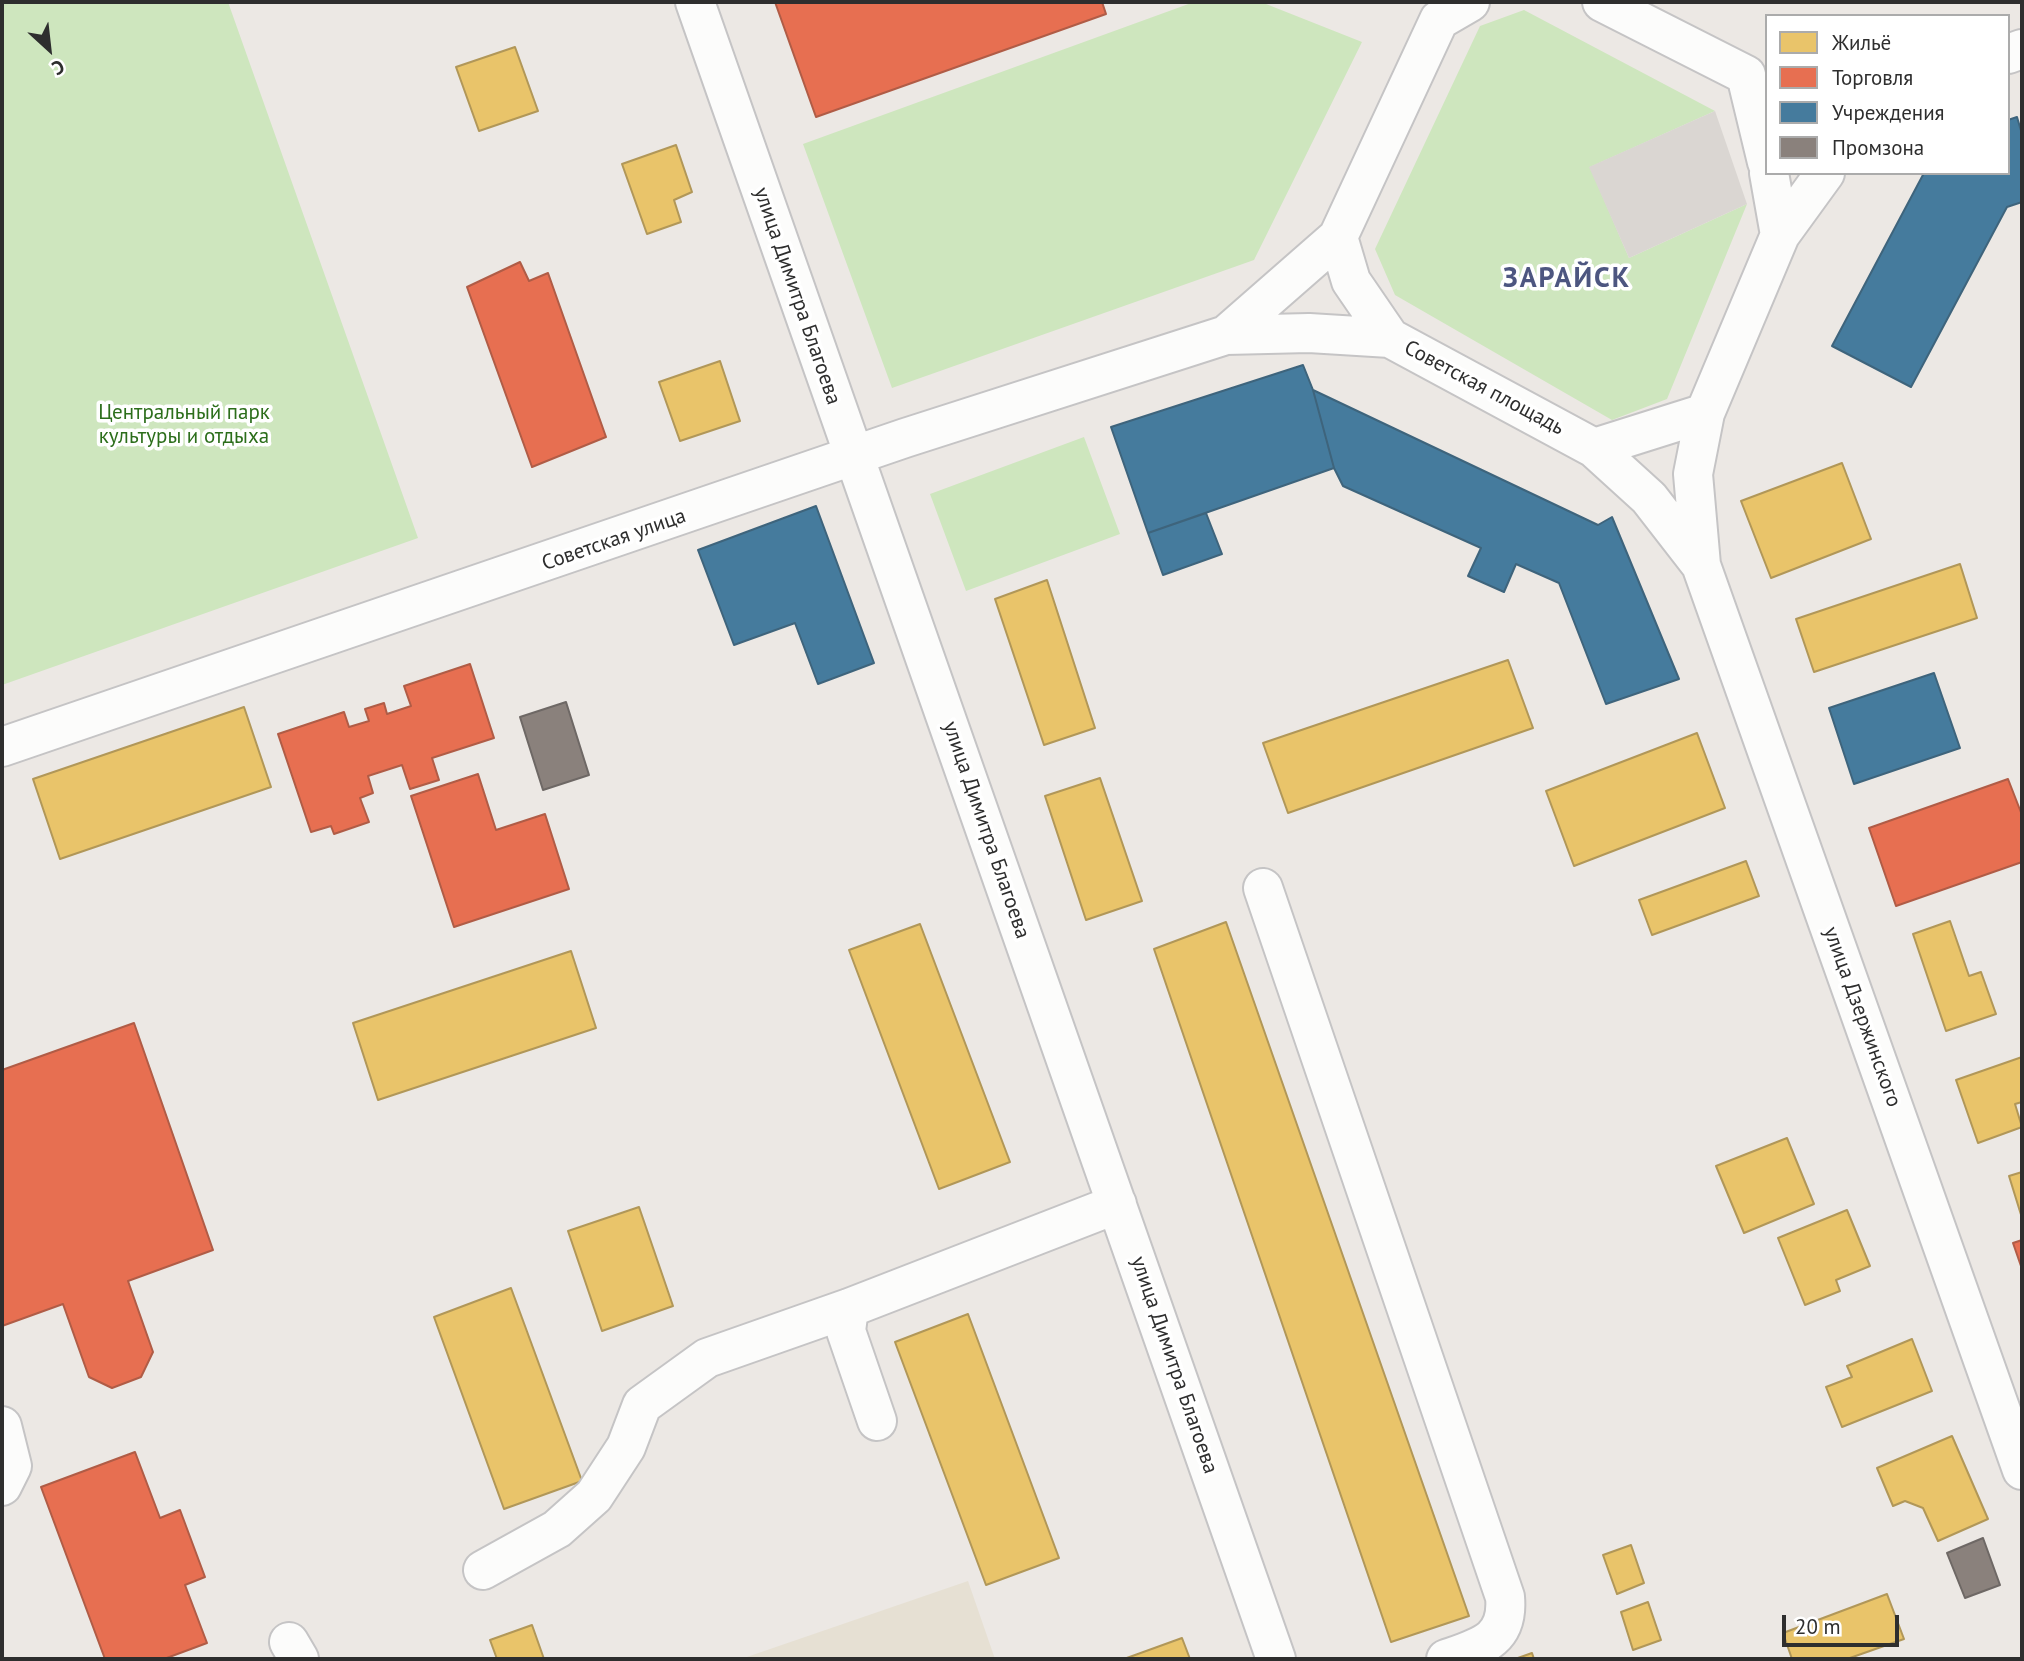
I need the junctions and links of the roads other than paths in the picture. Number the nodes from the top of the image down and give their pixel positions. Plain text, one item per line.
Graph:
1 (695, 2) edge
2 (1602, 2) edge
3 (1450, 8) edge
4 (1756, 76) edge
5 (1765, 146) edge
6 (1769, 175) edge
7 (1824, 175) edge
8 (1780, 235) junction
9 (1338, 237) junction
10 (1226, 335) junction
11 (1390, 338) junction
12 (1705, 413) junction
13 (1594, 448) junction
14 (854, 457) junction
15 (1701, 565) junction
16 (2, 747) edge
17 (1263, 887) dead end
18 (1117, 1204) junction
19 (849, 1308) junction
20 (877, 1421) dead end
21 (2, 1426) edge
22 (2022, 1470) edge
23 (2, 1486) edge
24 (484, 1570) dead end
25 (1276, 1659) edge
26 (1446, 1659) edge

1 - 14 street, улица Димитра Благоева
2 - 4 street
3 - 9 street
4 - 5 street
6 - 8 street
7 - 8 street
8 - 12 street
9 - 10 street, Советская улица
9 - 11 street, Советская площадь
10 - 11 street, Советская улица
10 - 14 street, Советская улица
11 - 13 street, Советская площадь
12 - 13 street
12 - 15 street, улица Дзержинского
13 - 15 street, улица Дзержинского
14 - 16 street, Советская улица
14 - 18 street, улица Димитра Благоева
15 - 22 street, улица Дзержинского
17 - 26 street
18 - 19 street
18 - 25 street, улица Димитра Благоева
19 - 20 street
19 - 24 street
21 - 23 street

